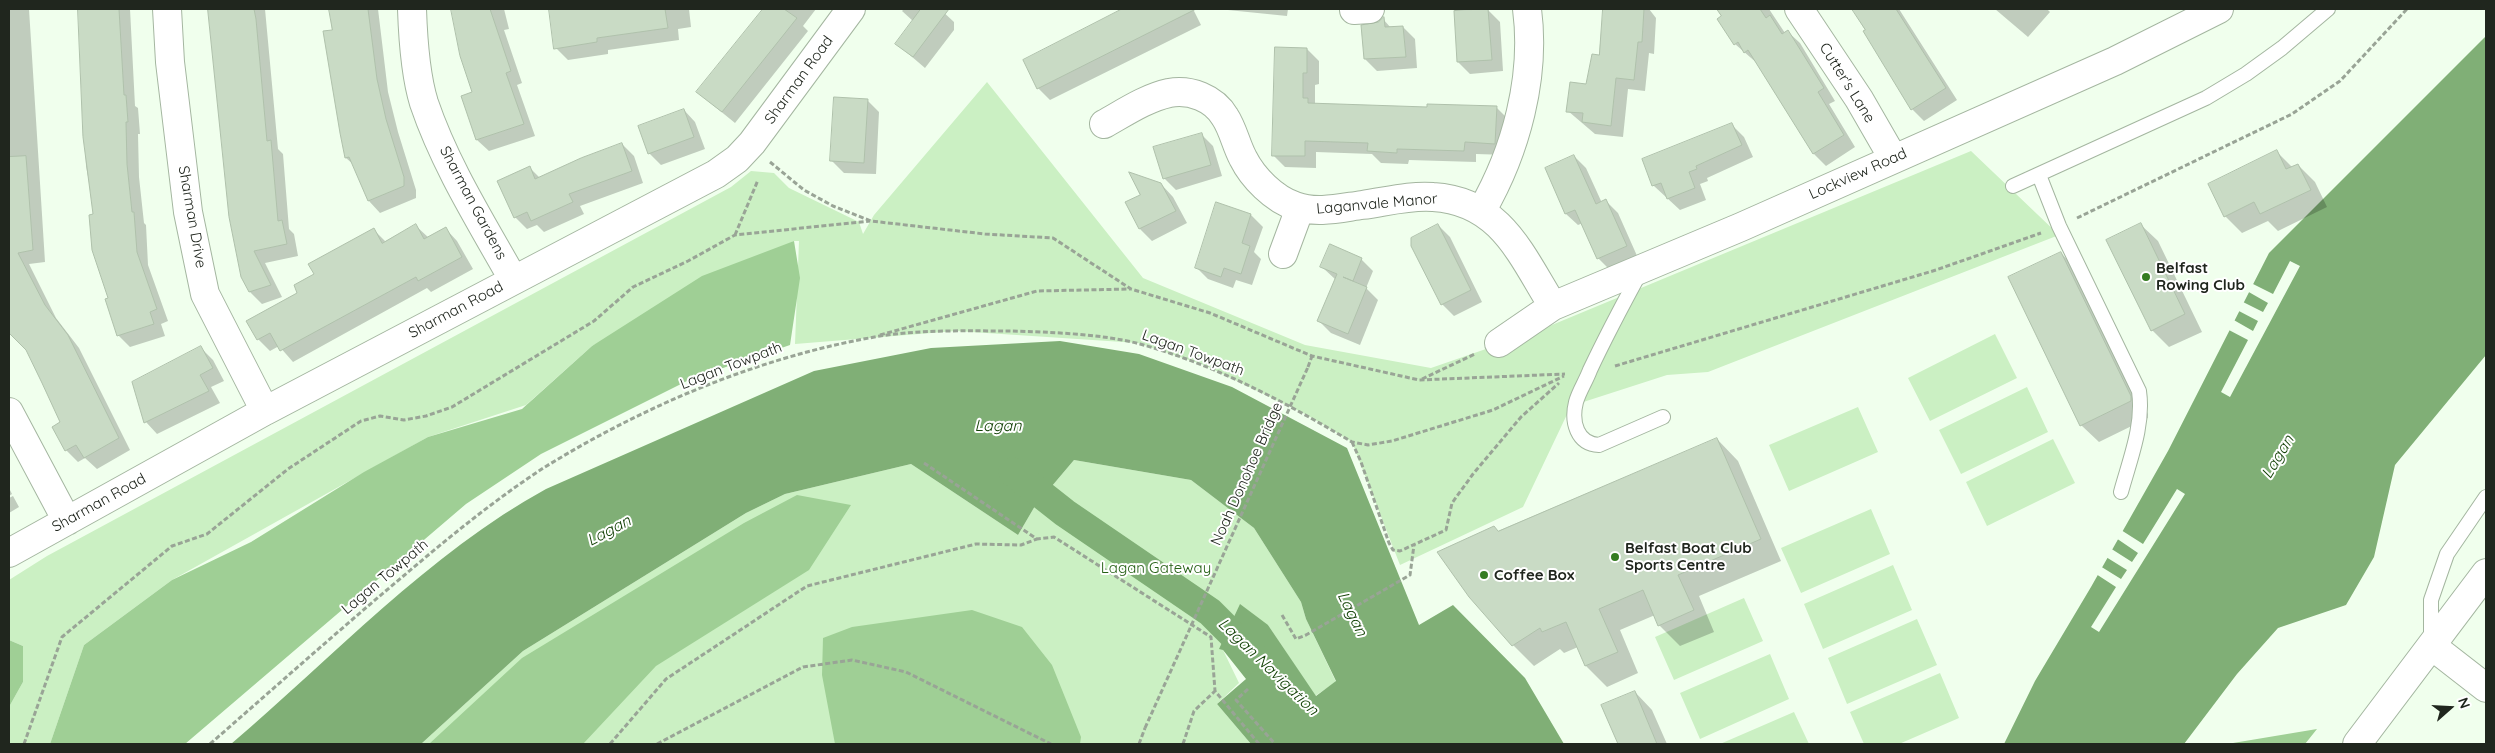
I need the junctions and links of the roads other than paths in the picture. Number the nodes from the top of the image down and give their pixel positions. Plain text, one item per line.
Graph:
1 (167, 9) edge
2 (412, 9) edge
3 (851, 9) edge
4 (1526, 9) edge
5 (1799, 9) edge
6 (2219, 9) edge
7 (2328, 9) edge
8 (1104, 124) dead end
9 (1893, 158) junction
10 (2039, 175) junction
11 (2013, 186) dead end
12 (1300, 208) junction
13 (1482, 210) junction
14 (1282, 254) dead end
15 (1644, 266) junction
16 (513, 279) junction
17 (1553, 306) junction
18 (1499, 343) road end
19 (265, 411) junction
20 (9, 412) edge
21 (1663, 417) dead end
22 (2121, 492) dead end
23 (2486, 497) edge
24 (67, 520) junction
25 (9, 553) edge
26 (2486, 573) edge
27 (2432, 646) junction
28 (2486, 688) edge
29 (2357, 744) edge

1 - 19 street, Sharman Drive
2 - 16 street, Sharman Gardens
3 - 16 street, Sharman Road
4 - 13 street
5 - 9 street, Cutter's Lane
6 - 9 street, Lockview Road
7 - 10 lane
8 - 12 street, Laganvale Manor
9 - 15 street, Lockview Road
10 - 11 lane
10 - 22 lane
12 - 13 street, Laganvale Manor
12 - 14 street, Laganvale Manor
13 - 17 street, Laganvale Manor
15 - 17 street, Lockview Road
15 - 21 lane
16 - 19 street, Sharman Road
17 - 18 street, Lockview Road
19 - 24 street, Sharman Road
20 - 24 street
23 - 27 lane
24 - 25 street, Sharman Road
26 - 27 street
27 - 28 street
27 - 29 street

